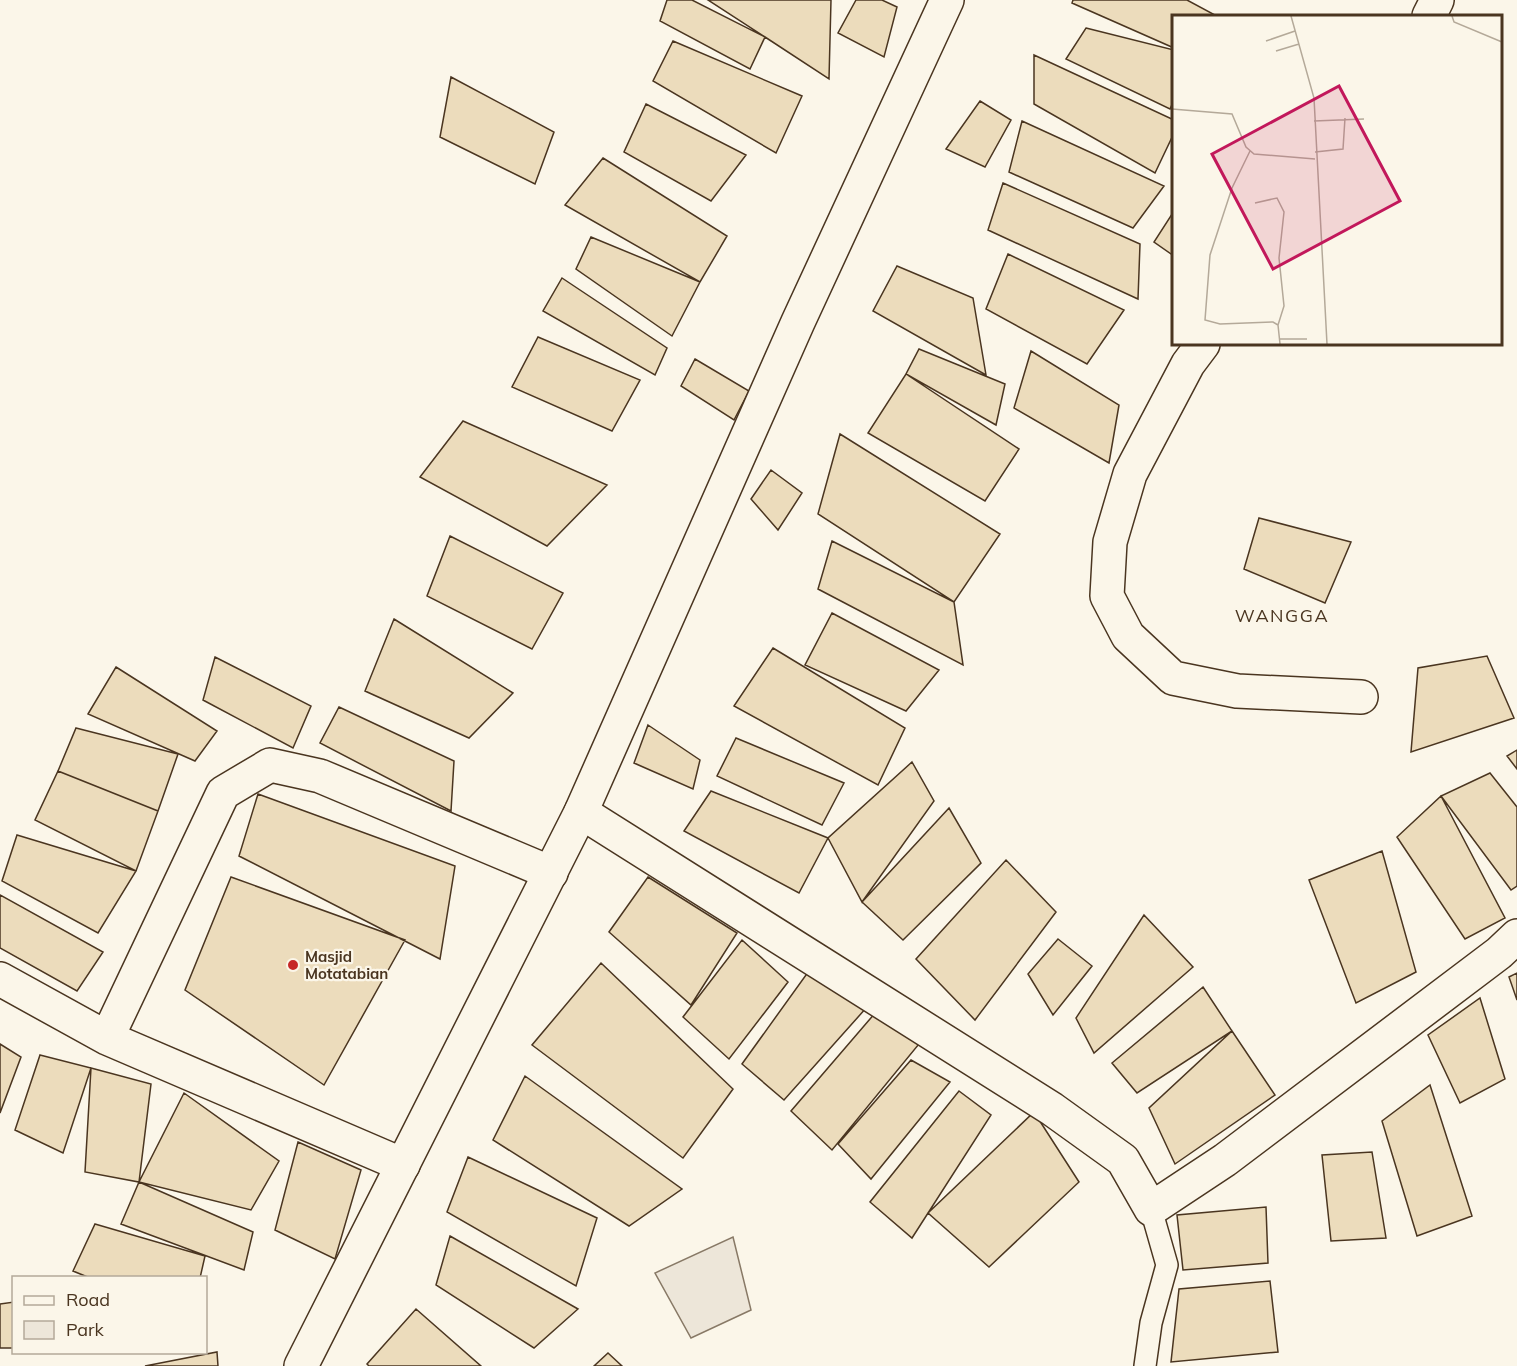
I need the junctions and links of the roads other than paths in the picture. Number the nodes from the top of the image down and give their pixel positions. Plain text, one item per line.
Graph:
1 (947, 0) edge
2 (1437, 0) edge
3 (1430, 15) edge
4 (1202, 345) edge
5 (1361, 697) dead end
6 (580, 812) junction
7 (550, 873) junction
8 (1517, 936) edge
9 (0, 979) edge
10 (107, 1038) junction
11 (403, 1165) junction
12 (1151, 1209) junction
13 (301, 1366) edge
14 (1145, 1366) edge

1 - 6 street
2 - 3 street
4 - 5 street
6 - 7 street
6 - 12 street
7 - 10 street
7 - 11 street
8 - 12 street
9 - 10 street
10 - 11 street
11 - 13 street
12 - 14 lane

